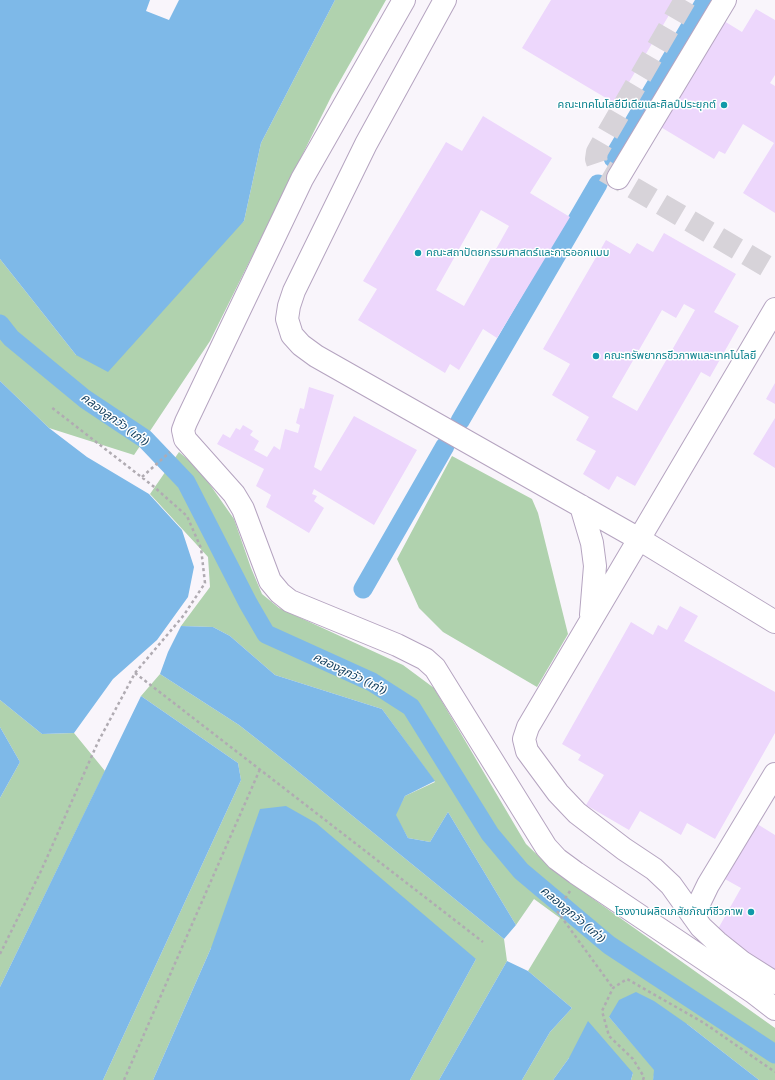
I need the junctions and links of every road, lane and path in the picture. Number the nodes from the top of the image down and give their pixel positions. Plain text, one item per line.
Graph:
1 (404, 0) edge
2 (445, 0) edge
3 (725, 0) edge
4 (618, 178) dead end
5 (775, 309) edge
6 (51, 407) dead end
7 (172, 450) dead end
8 (142, 476) junction
9 (581, 506) junction
10 (640, 539) junction
11 (591, 620) junction
12 (775, 622) edge
13 (135, 674) junction
14 (260, 769) junction
15 (775, 774) edge
16 (581, 876) junction
17 (693, 916) junction
18 (483, 942) dead end
19 (0, 954) edge
20 (775, 983) edge
21 (613, 988) junction
22 (775, 1009) edge
23 (775, 1072) edge
24 (124, 1080) edge
25 (643, 1080) edge

1 - 16 street
2 - 9 street
3 - 4 street
5 - 10 street
6 - 8 path
7 - 8 path
8 - 13 path
9 - 10 street
9 - 11 street
10 - 11 street
10 - 12 street
11 - 17 street
13 - 14 path
13 - 19 path
14 - 18 path
14 - 24 path
15 - 17 street
16 - 21 path
16 - 22 street
17 - 20 street
21 - 23 path
21 - 25 path

